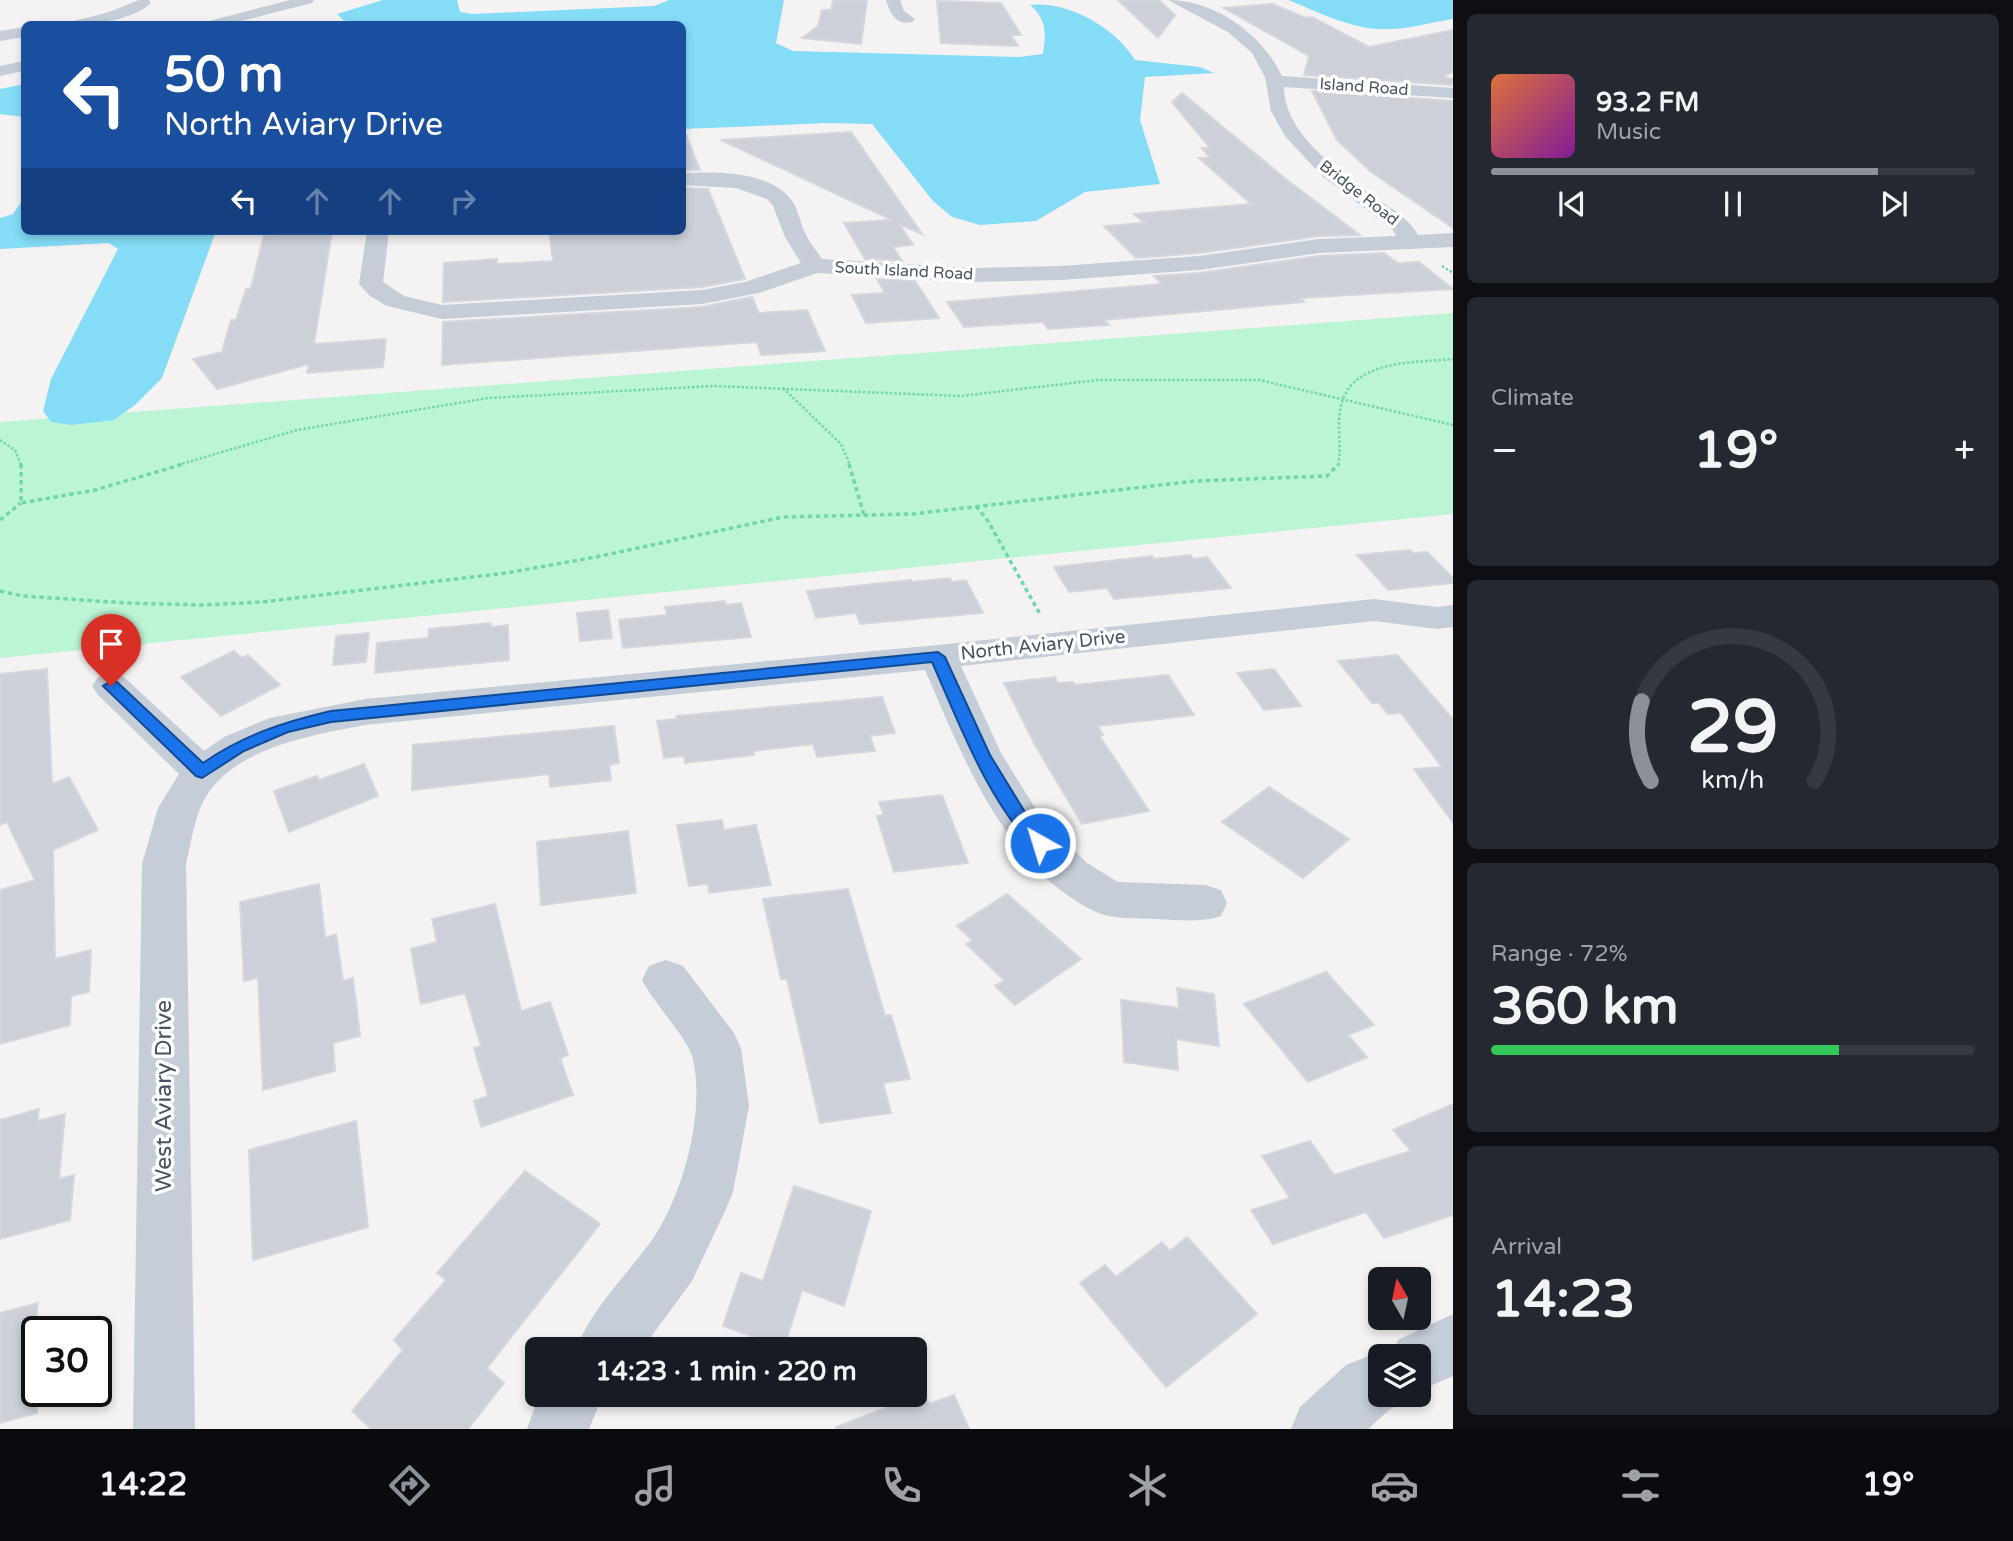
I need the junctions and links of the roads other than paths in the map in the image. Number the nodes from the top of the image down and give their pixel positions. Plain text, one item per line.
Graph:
1 (307, 0) edge
2 (325, 0) edge
3 (893, 0) edge
4 (1175, 0) edge
5 (144, 4) dead end
6 (907, 19) dead end
7 (91, 21) edge
8 (226, 21) edge
9 (244, 21) edge
10 (21, 32) edge
11 (0, 36) edge
12 (21, 67) edge
13 (0, 71) edge
14 (1276, 81) junction
15 (1453, 93) edge
16 (686, 179) edge
17 (377, 235) edge
18 (1410, 240) junction
19 (1453, 240) edge
20 (815, 266) junction
21 (1448, 623) edge
22 (938, 657) junction
23 (111, 686) dead end
24 (202, 772) junction
25 (1205, 903) dead end
26 (666, 980) dead end
27 (615, 1337) edge
28 (1453, 1344) edge
29 (1431, 1355) edge
30 (1368, 1387) edge
31 (565, 1407) edge
32 (164, 1429) edge
33 (558, 1429) edge
34 (1322, 1429) edge

1 - 8 street
2 - 9 street
3 - 6 street
4 - 14 street, Bridge Road
5 - 7 street
10 - 11 street
12 - 13 street
14 - 15 street, Island Road
14 - 18 street, Bridge Road
16 - 20 street
17 - 20 street, South Island Road
18 - 19 street
18 - 20 street, South Island Road
21 - 22 street, North Aviary Drive
22 - 24 street, North Aviary Drive
22 - 25 street
23 - 24 street
24 - 32 street, West Aviary Drive
26 - 27 street
28 - 29 street
30 - 34 street
31 - 33 street

